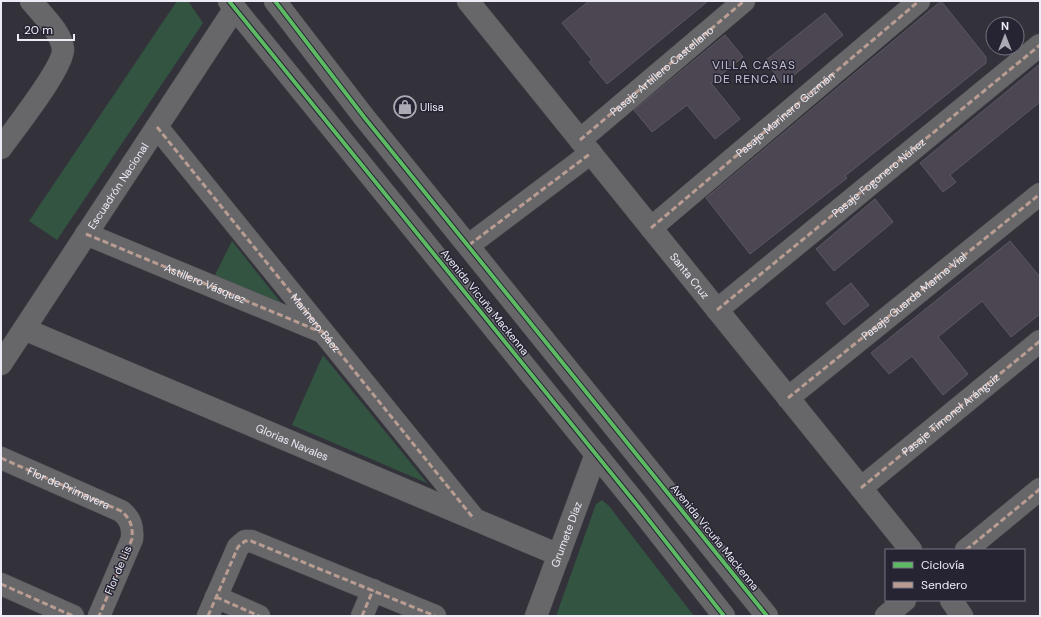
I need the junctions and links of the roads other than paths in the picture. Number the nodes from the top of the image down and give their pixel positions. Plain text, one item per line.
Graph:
1 (31, 1) edge
2 (275, 1) edge
3 (468, 1) edge
4 (744, 1) edge
5 (919, 1) edge
6 (232, 5) edge
7 (1040, 45) edge
8 (364, 117) junction
9 (157, 127) junction
10 (339, 136) junction
11 (2, 144) edge
12 (585, 147) junction
13 (1040, 194) edge
14 (651, 228) junction
15 (86, 234) junction
16 (469, 245) junction
17 (717, 310) junction
18 (24, 329) junction
19 (323, 333) junction
20 (1040, 340) edge
21 (1, 364) edge
22 (788, 398) junction
23 (596, 454) junction
24 (1, 458) edge
25 (861, 488) junction
26 (1040, 489) edge
27 (474, 519) junction
28 (131, 523) joint
29 (910, 549) edge
30 (967, 549) edge
31 (560, 555) junction
32 (1, 584) edge
33 (373, 590) junction
34 (904, 601) edge
35 (952, 601) edge
36 (212, 606) edge
37 (73, 616) edge
38 (99, 616) edge
39 (259, 616) edge
40 (362, 616) edge
41 (435, 616) edge
42 (536, 616) edge
43 (724, 616) edge
44 (767, 616) edge
45 (886, 616) edge
46 (962, 616) edge

1 - 11 street
2 - 8 street, Avenida Vicuña Mackenna
3 - 12 street, Santa Cruz
4 - 12 street, Pasaje Artillero Castellano
5 - 14 street, Pasaje Marinero Guzmán
6 - 9 street, Escuadrón Nacional
6 - 10 street, Avenida Vicuña Mackenna
7 - 17 street, Pasaje Fogonero Núñez
8 - 10 street
8 - 16 street, Avenida Vicuña Mackenna
9 - 15 street, Escuadrón Nacional
9 - 19 street, Marinero Báez
10 - 23 street, Avenida Vicuña Mackenna
12 - 14 street, Santa Cruz
12 - 16 street, Pasaje Artillero Castellano
13 - 22 street, Pasaje Guarda Marina Vial
14 - 17 street, Santa Cruz
15 - 18 street, Escuadrón Nacional
15 - 19 street, Astillero Vásquez
16 - 44 street, Avenida Vicuña Mackenna
17 - 22 street, Santa Cruz
18 - 21 street, Escuadrón Nacional
18 - 27 street, Glorias Navales
19 - 27 street, Marinero Báez
20 - 25 street, Pasaje Timonel Aránguiz
22 - 25 street, Santa Cruz
23 - 31 street, Grumete Díaz
23 - 43 street, Avenida Vicuña Mackenna
24 - 28 street, Flor de Primavera
25 - 29 street, Santa Cruz
26 - 30 street
27 - 31 street, Glorias Navales
28 - 38 street, Flor de Lis
31 - 42 street, Grumete Díaz
32 - 37 street
33 - 36 street
33 - 40 street
33 - 41 street
34 - 45 street
35 - 46 street
36 - 39 street

